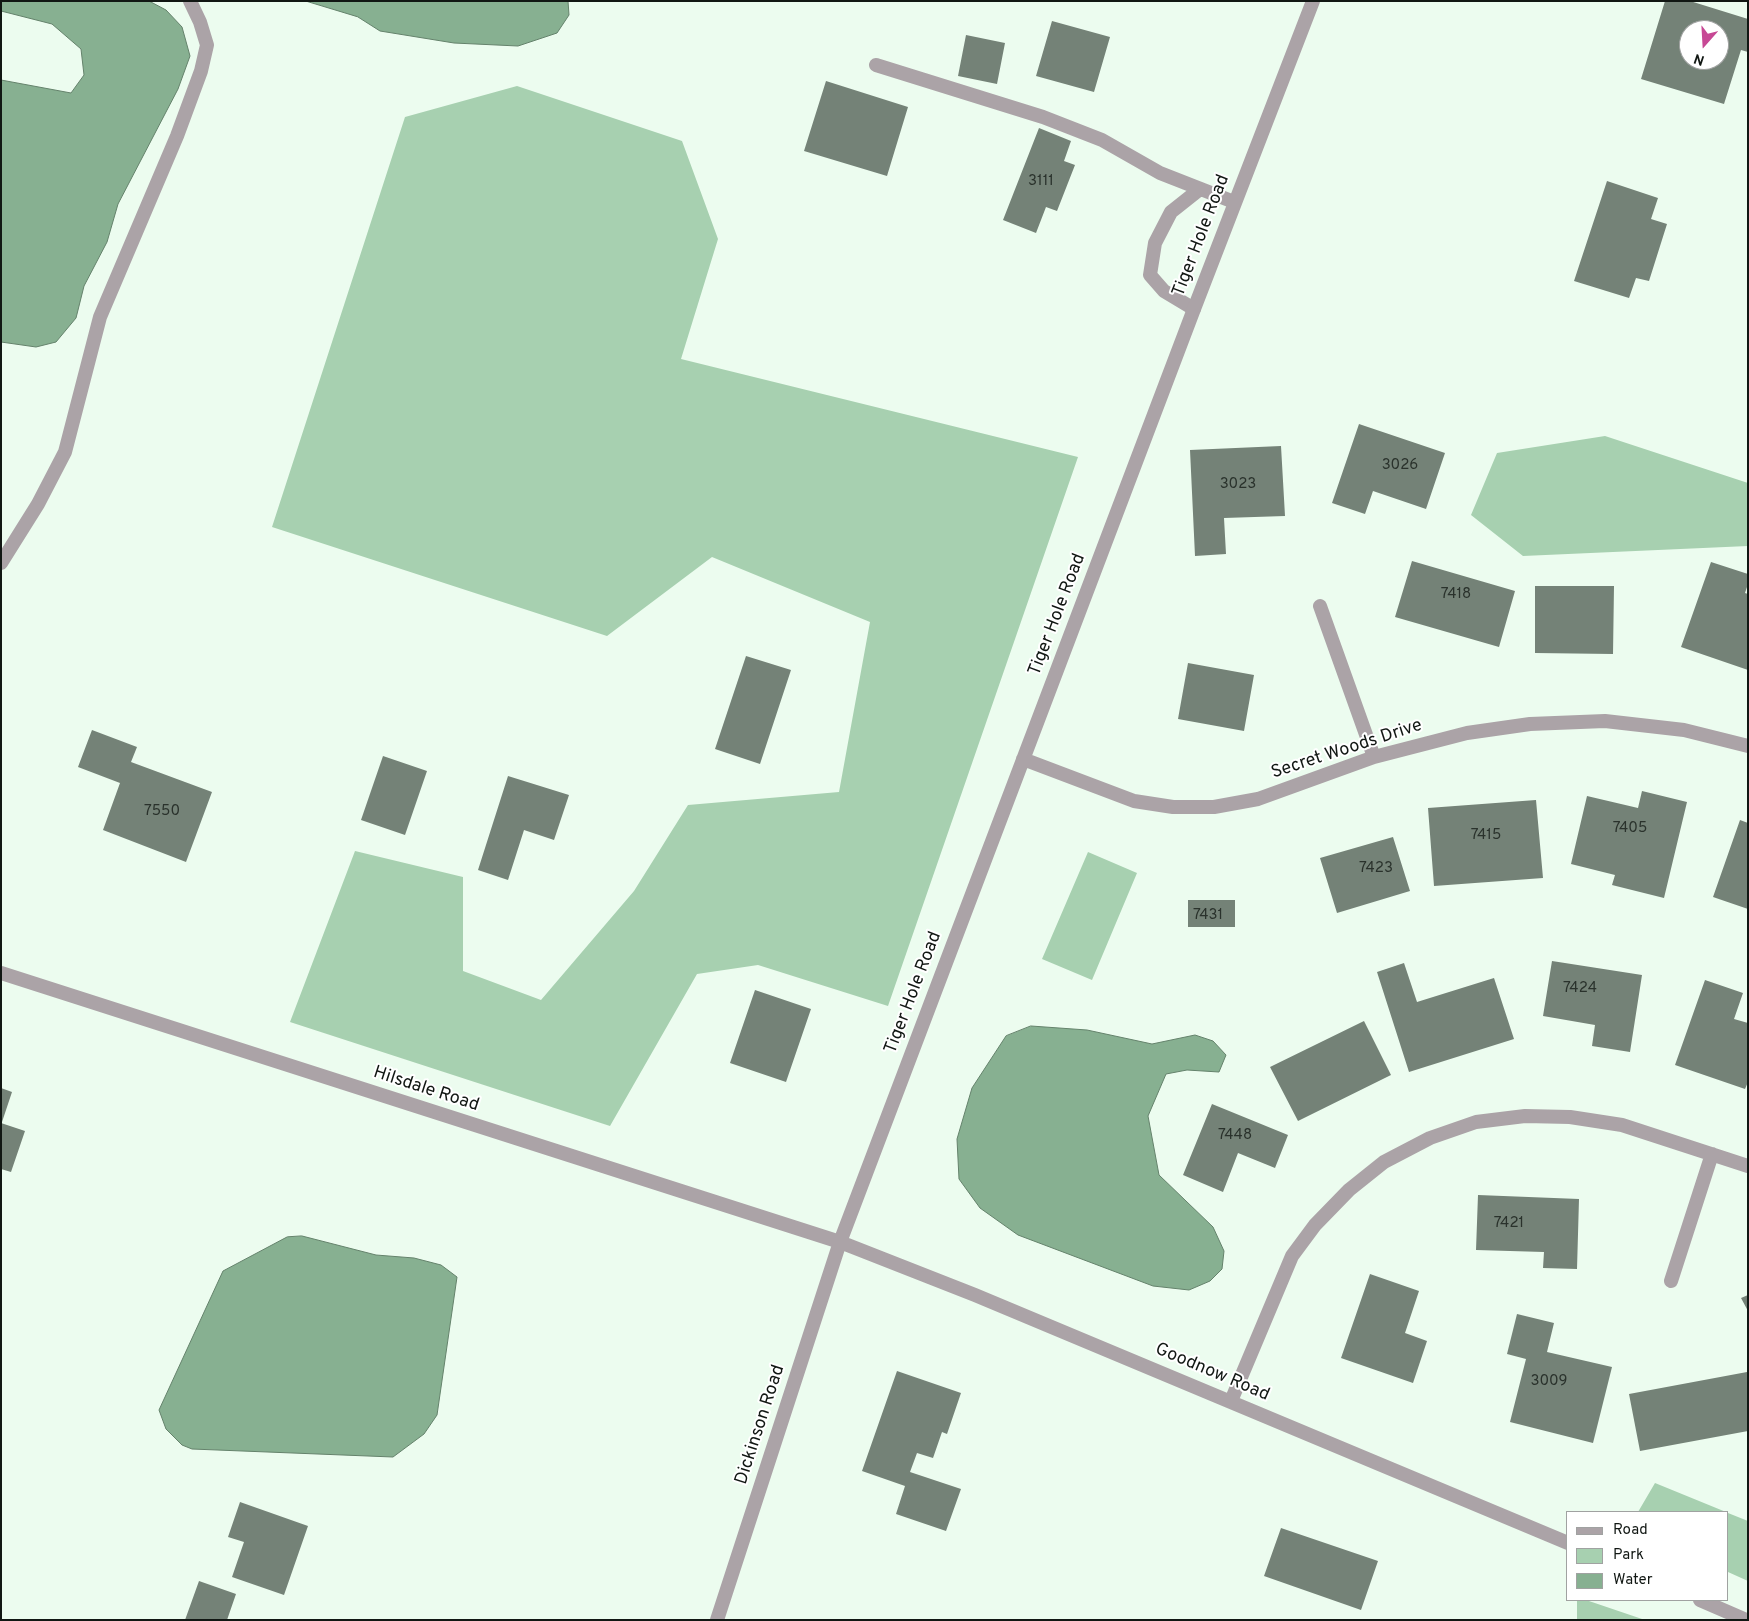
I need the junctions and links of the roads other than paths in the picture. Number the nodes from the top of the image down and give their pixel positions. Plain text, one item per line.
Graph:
1 (190, 1) edge
2 (1313, 1) edge
3 (876, 65) dead end
4 (1200, 189) junction
5 (1234, 202) junction
6 (1194, 309) junction
7 (1, 563) edge
8 (1320, 606) dead end
9 (1748, 746) edge
10 (1374, 757) junction
11 (1023, 758) junction
12 (1, 973) edge
13 (1712, 1154) junction
14 (1748, 1166) edge
15 (840, 1242) junction
16 (1671, 1281) dead end
17 (1231, 1401) junction
18 (1566, 1542) edge
19 (1702, 1601) edge
20 (717, 1620) edge
21 (1746, 1620) edge

1 - 7 street
2 - 5 street, Tiger Hole Road
3 - 4 street
4 - 5 street
4 - 6 street
5 - 6 street, Tiger Hole Road
6 - 11 street, Tiger Hole Road
8 - 10 street
9 - 10 street, Secret Woods Drive
10 - 11 street, Secret Woods Drive
11 - 15 street, Tiger Hole Road
12 - 15 street, Hilsdale Road
13 - 14 street
13 - 16 street
13 - 17 street
15 - 17 street, Goodnow Road
15 - 20 street, Dickinson Road
17 - 18 street, Goodnow Road
19 - 21 street

